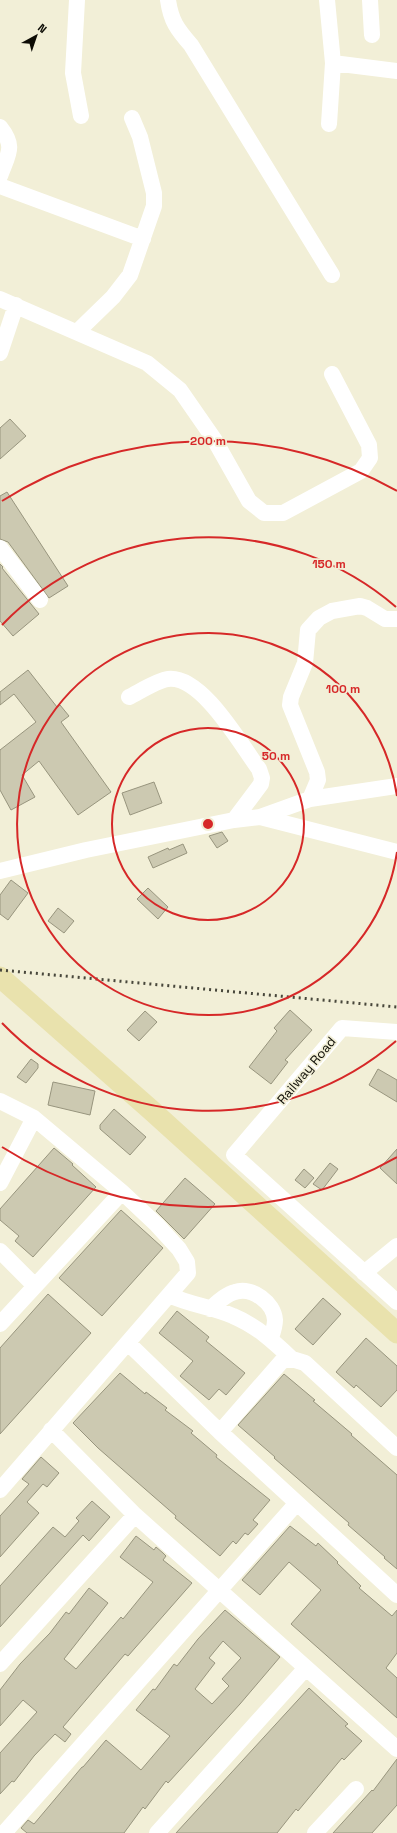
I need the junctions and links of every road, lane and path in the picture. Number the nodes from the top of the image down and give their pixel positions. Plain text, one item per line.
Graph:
1 (77, 0) edge
2 (168, 0) edge
3 (327, 0) edge
4 (370, 0) edge
5 (372, 35) dead end
6 (333, 63) junction
7 (397, 71) edge
8 (81, 116) dead end
9 (132, 118) dead end
10 (329, 124) dead end
11 (0, 127) edge
12 (0, 176) edge
13 (0, 186) edge
14 (144, 239) junction
15 (332, 275) dead end
16 (0, 299) edge
17 (16, 305) junction
18 (77, 332) junction
19 (0, 353) edge
20 (332, 374) dead end
21 (0, 548) edge
22 (40, 600) dead end
23 (397, 619) edge
24 (129, 697) dead end
25 (397, 786) edge
26 (310, 799) junction
27 (260, 817) junction
28 (234, 820) junction
29 (397, 852) edge
30 (0, 871) edge
31 (0, 977) edge
32 (397, 1032) edge
33 (0, 1101) edge
34 (34, 1118) junction
35 (0, 1183) edge
36 (122, 1192) junction
37 (397, 1246) edge
38 (0, 1251) edge
39 (364, 1273) junction
40 (34, 1286) junction
41 (169, 1295) junction
42 (397, 1302) edge
43 (210, 1309) junction
44 (0, 1324) edge
45 (397, 1334) edge
46 (271, 1338) junction
47 (128, 1343) junction
48 (292, 1359) junction
49 (51, 1430) junction
50 (220, 1432) junction
51 (397, 1448) edge
52 (0, 1490) edge
53 (296, 1504) junction
54 (135, 1515) junction
55 (219, 1591) junction
56 (397, 1595) edge
57 (0, 1664) edge
58 (305, 1669) junction
59 (397, 1749) edge
60 (356, 1789) dead end
61 (4, 1833) edge
62 (157, 1833) edge
63 (315, 1833) edge

1 - 8 street
2 - 15 street
3 - 6 street
4 - 5 street
6 - 7 street
6 - 10 street
9 - 14 street
11 - 12 street
13 - 14 street
14 - 18 street
16 - 17 street
17 - 18 street
17 - 19 street
18 - 20 street
21 - 22 street
23 - 26 street
24 - 28 street
25 - 26 street
26 - 27 street
27 - 28 street
27 - 29 street
28 - 30 street
31 - 45 main road
32 - 39 street, Railway Road
33 - 34 street
34 - 35 street
34 - 36 street
36 - 40 street
36 - 41 street
37 - 39 street
38 - 40 street
39 - 42 street
40 - 44 street
41 - 43 street
41 - 47 street
43 - 46 street
43 - 46 street
46 - 48 street
47 - 49 street
47 - 50 street
48 - 50 street
48 - 51 street
49 - 52 street
49 - 54 street
50 - 53 street
53 - 55 street
53 - 56 street
54 - 55 street
54 - 57 street
55 - 58 street
55 - 61 street
58 - 59 street
58 - 62 street
60 - 63 street

